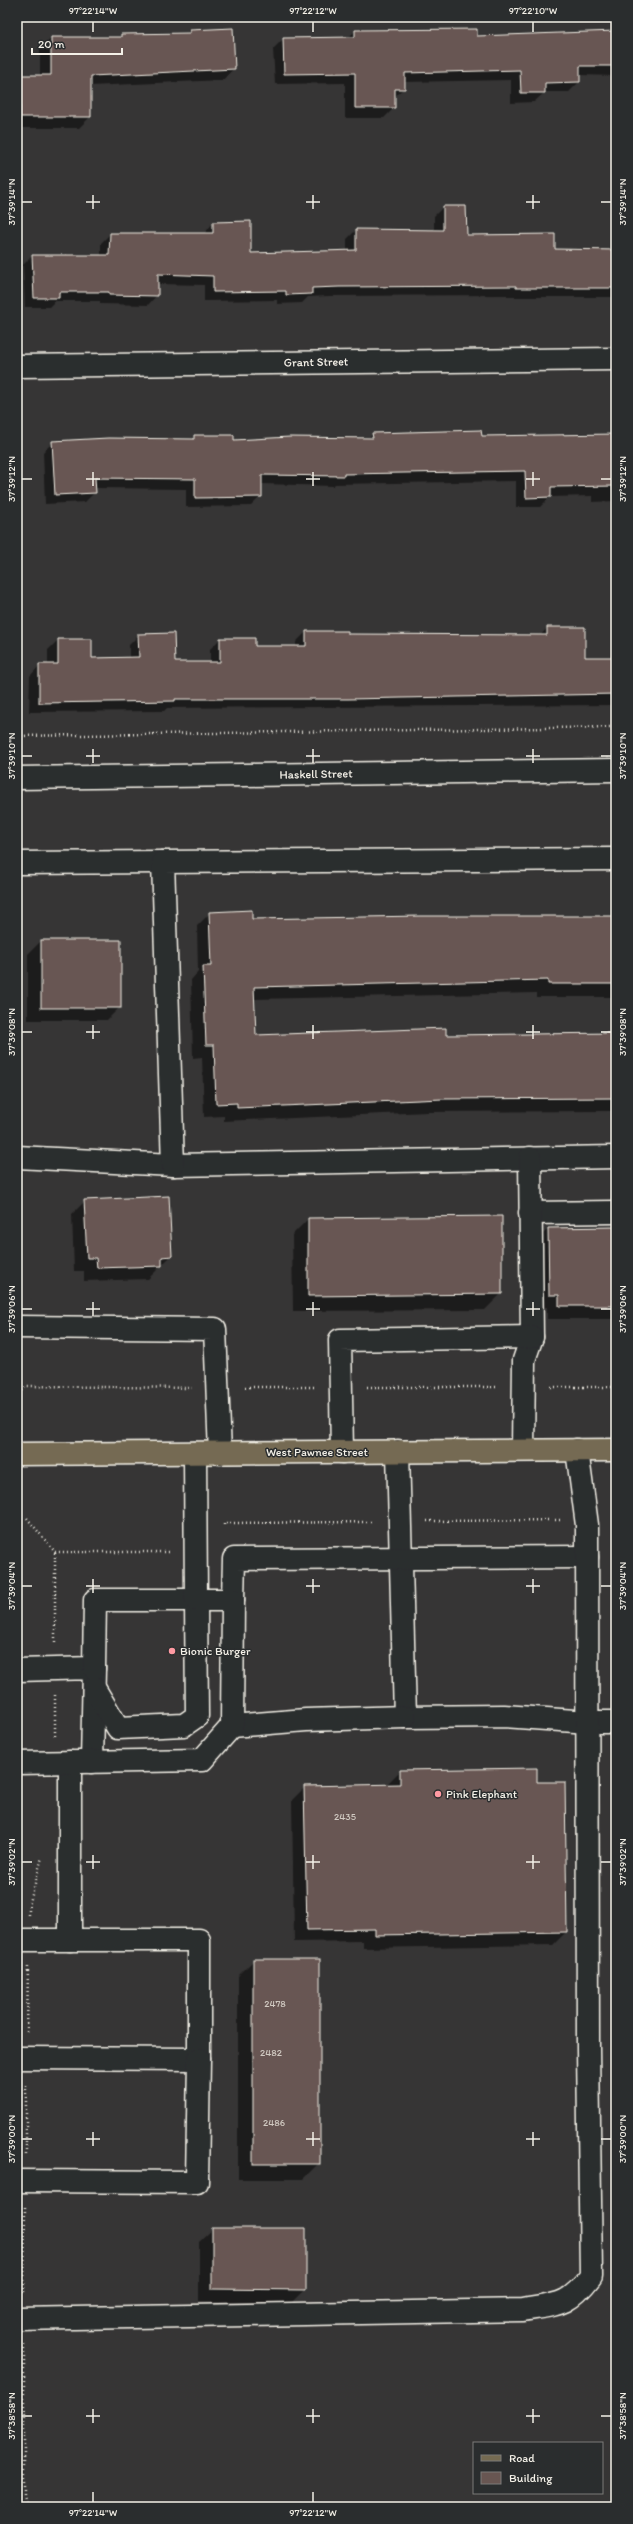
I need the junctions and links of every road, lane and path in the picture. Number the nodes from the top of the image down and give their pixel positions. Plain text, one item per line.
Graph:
1 (616, 359) edge
2 (17, 366) edge
3 (616, 727) edge
4 (17, 736) edge
5 (616, 770) edge
6 (17, 778) edge
7 (616, 859) edge
8 (163, 862) junction
9 (17, 863) edge
10 (17, 1157) edge
11 (616, 1157) edge
12 (530, 1158) junction
13 (173, 1165) junction
14 (616, 1212) edge
15 (530, 1213) junction
16 (17, 1327) edge
17 (532, 1337) junction
18 (523, 1450) junction
19 (577, 1450) junction
20 (616, 1450) edge
21 (398, 1451) junction
22 (342, 1452) junction
23 (195, 1453) junction
24 (220, 1453) junction
25 (17, 1454) edge
26 (401, 1557) junction
27 (588, 1557) junction
28 (196, 1600) junction
29 (233, 1600) junction
30 (17, 1670) edge
31 (94, 1678) junction
32 (405, 1717) junction
33 (589, 1722) junction
34 (616, 1722) edge
35 (232, 1726) junction
36 (70, 1762) junction
37 (92, 1762) junction
38 (17, 1763) edge
39 (17, 1940) edge
40 (70, 1940) junction
41 (17, 2058) edge
42 (199, 2059) junction
43 (17, 2181) edge
44 (17, 2319) edge

1 - 2 street, Grant Street
3 - 4 path
5 - 6 street, Haskell Street
7 - 8 street
8 - 9 street
8 - 13 street
10 - 13 street
11 - 12 street
12 - 13 street
12 - 15 street
14 - 15 street
15 - 17 street
16 - 24 street
17 - 18 street
17 - 22 street
18 - 19 main road, West Pawnee Street
18 - 21 main road, West Pawnee Street
19 - 20 main road, West Pawnee Street
19 - 27 street
21 - 22 main road, West Pawnee Street
21 - 26 street
22 - 24 main road, West Pawnee Street
23 - 24 main road, West Pawnee Street
23 - 25 main road, West Pawnee Street
23 - 28 street
26 - 27 street
26 - 29 street
26 - 32 street
27 - 33 street
28 - 29 street
28 - 31 street
28 - 31 street
29 - 35 street
30 - 31 street
31 - 37 street
32 - 33 street
32 - 35 street
33 - 34 street
33 - 44 street
35 - 37 street
36 - 37 street
36 - 38 street
36 - 40 street
39 - 40 street
40 - 42 street
41 - 42 street
42 - 43 street

